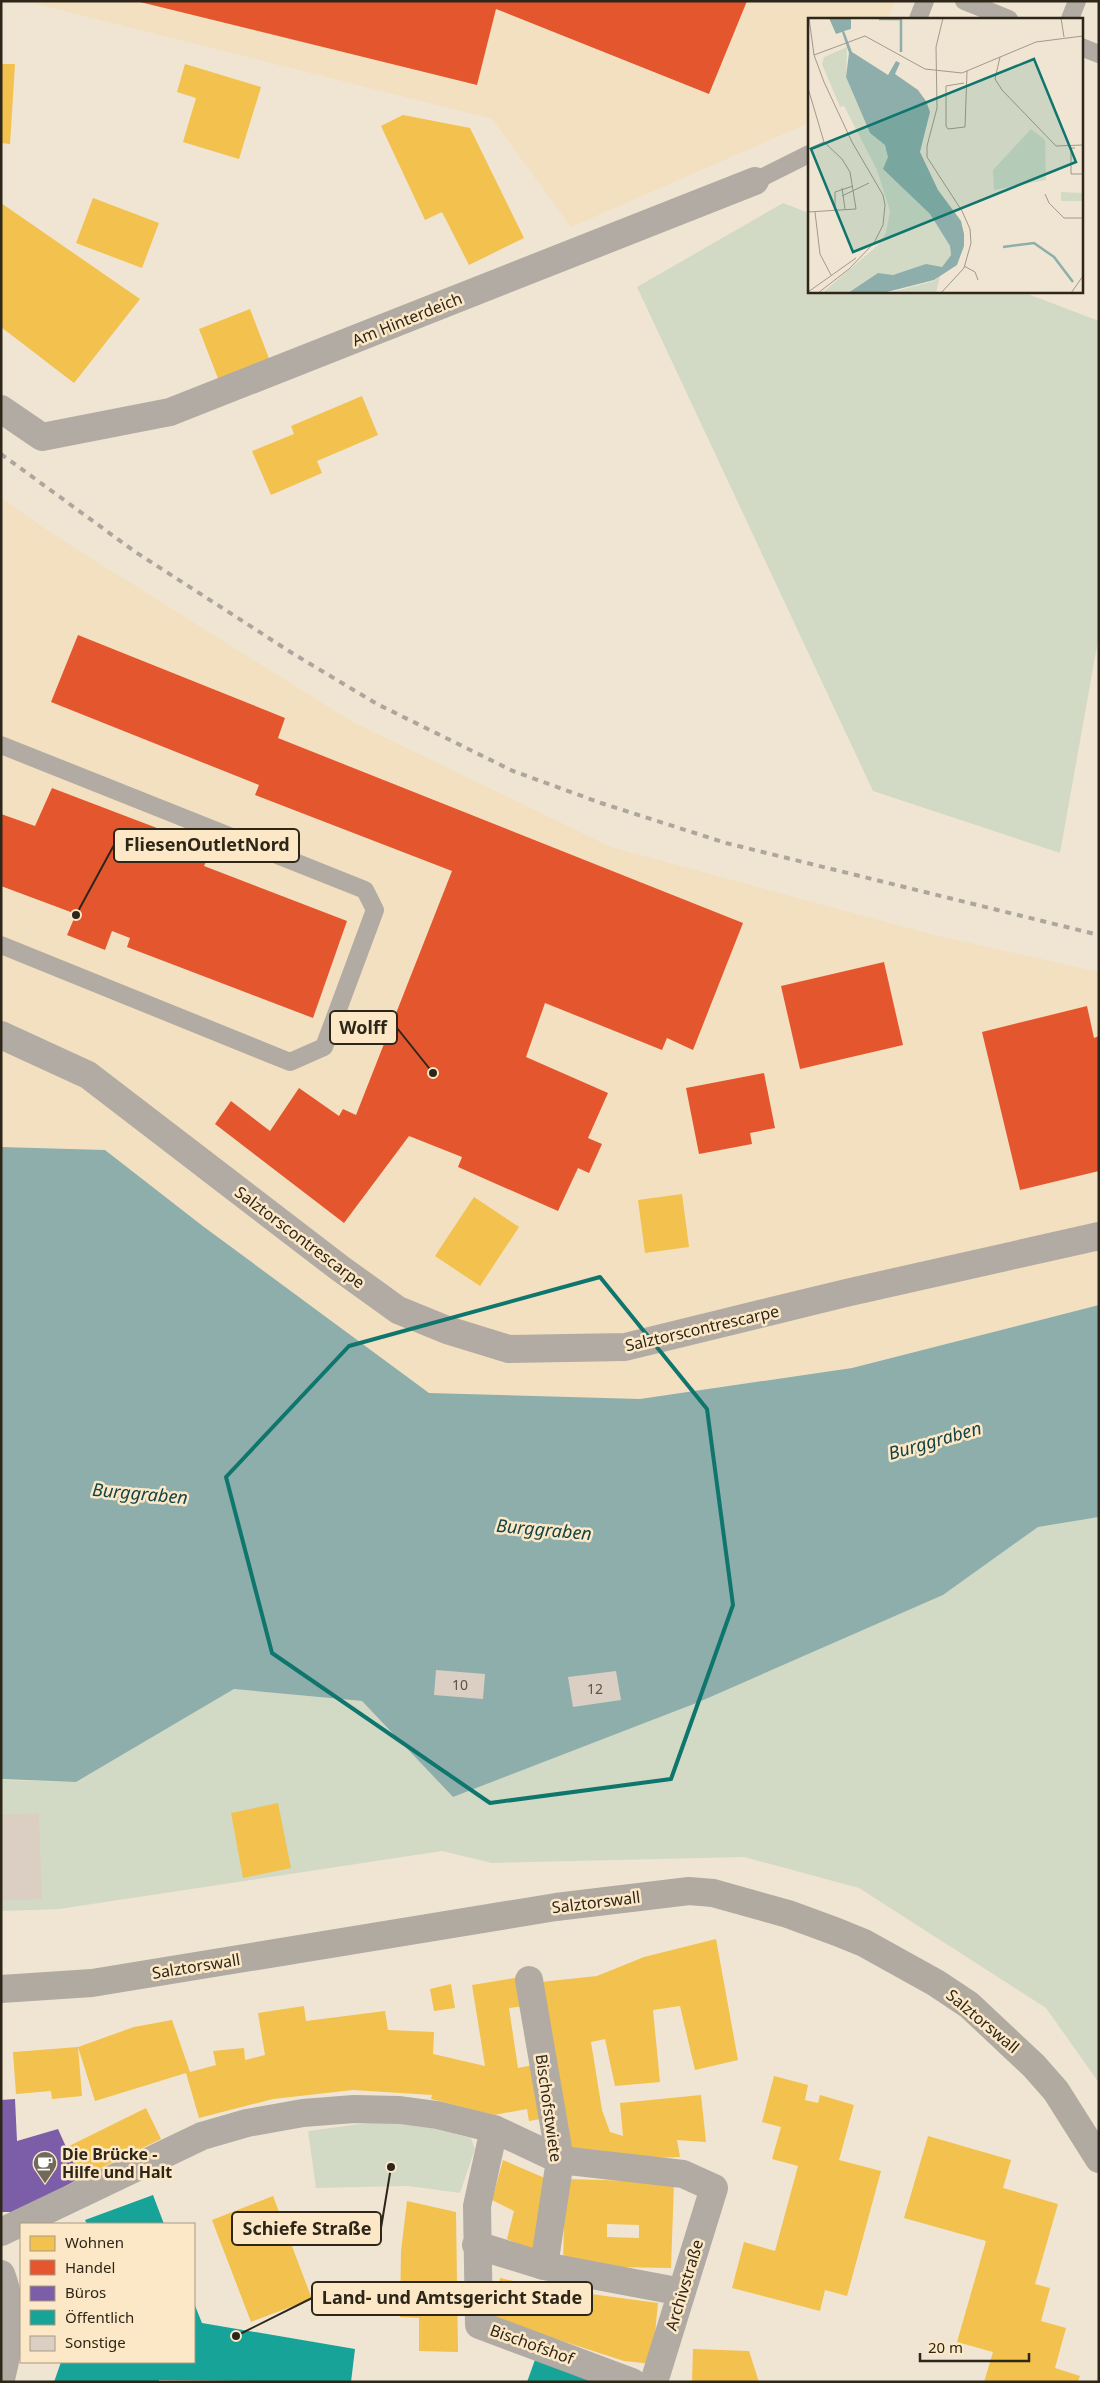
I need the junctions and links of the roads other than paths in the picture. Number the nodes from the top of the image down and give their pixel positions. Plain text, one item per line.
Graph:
1 (925, 1) edge
2 (964, 1) edge
3 (1077, 1) edge
4 (918, 18) edge
5 (1006, 18) edge
6 (1070, 18) edge
7 (1082, 47) edge
8 (1099, 54) edge
9 (808, 154) edge
10 (755, 181) joint
11 (1, 409) edge
12 (1, 745) edge
13 (1, 945) edge
14 (1, 1035) edge
15 (1099, 1236) edge
16 (529, 1980) dead end
17 (1, 1989) edge
18 (494, 2129) junction
19 (1099, 2158) edge
20 (560, 2160) junction
21 (1, 2232) edge
22 (476, 2245) junction
23 (544, 2266) junction
24 (1, 2274) edge
25 (682, 2292) junction
26 (1, 2379) edge
27 (632, 2382) edge
28 (654, 2382) edge

1 - 4 lane
2 - 5 lane
3 - 6 lane
7 - 8 lane
9 - 10 lane, Am Hinterdeich
10 - 11 street, Am Hinterdeich
12 - 13 lane
14 - 15 street, Salztorscontrescarpe
16 - 20 street, Bischofstwiete
17 - 19 main road, Salztorswall
18 - 20 street
18 - 21 street
18 - 22 street, Bischofshof
20 - 23 street, Bischofstwiete
20 - 25 street, Archivstraße
22 - 23 street
22 - 27 street, Bischofshof
23 - 25 street
24 - 26 street
25 - 28 street, Archivstraße

